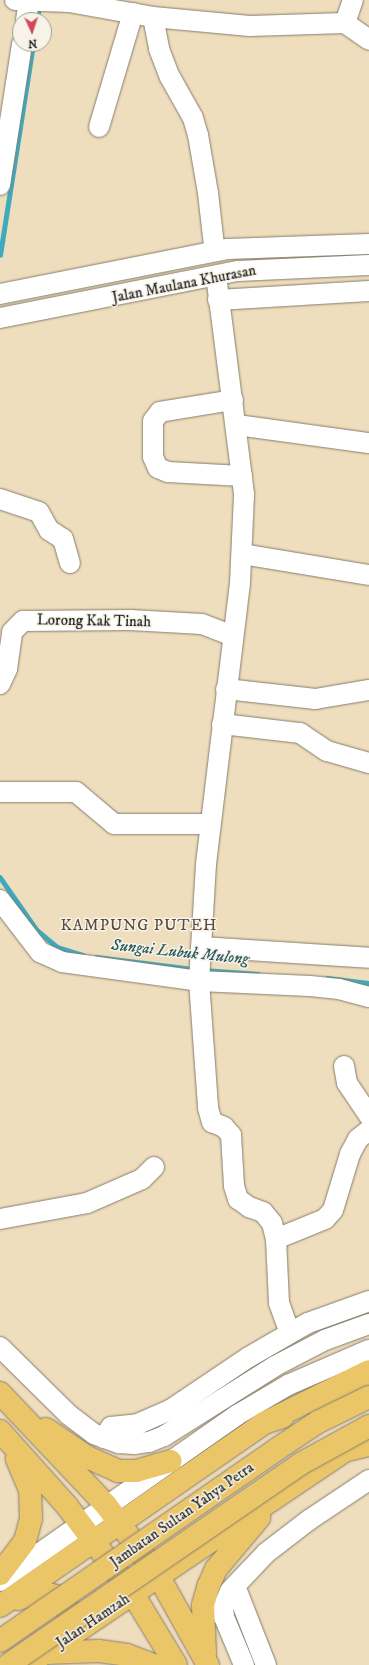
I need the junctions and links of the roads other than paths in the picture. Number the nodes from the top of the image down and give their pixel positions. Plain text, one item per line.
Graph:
1 (15, 0) edge
2 (29, 0) edge
3 (352, 0) edge
4 (43, 1) edge
5 (27, 12) edge
6 (133, 13) junction
7 (153, 17) junction
8 (345, 23) junction
9 (369, 40) edge
10 (21, 52) edge
11 (99, 127) dead end
12 (0, 185) edge
13 (369, 244) edge
14 (214, 246) dead end
15 (369, 265) edge
16 (369, 291) edge
17 (0, 294) edge
18 (0, 318) edge
19 (233, 400) junction
20 (237, 425) junction
21 (369, 443) edge
22 (242, 476) junction
23 (0, 499) edge
24 (242, 554) junction
25 (70, 563) dead end
26 (369, 575) edge
27 (233, 636) junction
28 (0, 684) edge
29 (226, 689) junction
30 (369, 690) edge
31 (222, 724) junction
32 (369, 763) edge
33 (0, 792) edge
34 (210, 824) junction
35 (0, 900) edge
36 (201, 947) junction
37 (369, 958) edge
38 (199, 978) junction
39 (369, 998) edge
40 (344, 1066) dead end
41 (369, 1116) edge
42 (369, 1130) edge
43 (154, 1167) dead end
44 (0, 1219) edge
45 (276, 1239) junction
46 (369, 1301) edge
47 (369, 1324) edge
48 (290, 1333) junction
49 (0, 1347) edge
50 (369, 1350) edge
51 (369, 1371) edge
52 (369, 1388) edge
53 (369, 1397) edge
54 (5, 1399) edge
55 (69, 1416) junction
56 (264, 1423) junction
57 (119, 1425) junction
58 (369, 1426) edge
59 (369, 1434) edge
60 (4, 1436) edge
61 (104, 1438) junction
62 (369, 1445) edge
63 (347, 1450) junction
64 (171, 1461) junction
65 (369, 1480) edge
66 (277, 1497) junction
67 (106, 1505) junction
68 (119, 1523) junction
69 (81, 1524) junction
70 (94, 1541) junction
71 (0, 1574) edge
72 (159, 1577) junction
73 (0, 1581) edge
74 (235, 1586) junction
75 (133, 1594) junction
76 (1, 1605) edge
77 (0, 1641) edge
78 (46, 1653) junction
79 (207, 1664) edge
80 (8, 1665) edge
81 (28, 1665) edge
82 (153, 1665) edge
83 (176, 1665) edge
84 (244, 1665) edge
85 (266, 1665) edge

1 - 2 street
2 - 4 street
2 - 5 street
3 - 8 street
4 - 6 street
6 - 7 street
6 - 11 street
7 - 8 street
7 - 14 street
8 - 9 street
10 - 12 street
13 - 17 street, Jalan Maulana Khurasan
15 - 18 street, Jalan Maulana Khurasan
16 - 19 street
19 - 20 street
19 - 22 street
20 - 21 street
20 - 22 street
22 - 24 street
23 - 25 street
24 - 26 street
24 - 27 street
27 - 28 street, Lorong Kak Tinah
27 - 29 street
29 - 30 street
29 - 31 street
31 - 32 street
31 - 34 street
33 - 34 street
34 - 36 street
35 - 38 street
36 - 37 street
36 - 38 street
38 - 39 street
38 - 45 street
40 - 41 street
42 - 45 street
43 - 44 street
45 - 48 street
46 - 48 street
47 - 61 street
48 - 57 street
49 - 55 street
50 - 64 street
51 - 56 main road
52 - 56 main road
53 - 77 main road, Jambatan Sultan Yahya Petra, bridge
54 - 64 main road
54 - 67 main road
55 - 57 street
55 - 61 street
56 - 68 main road
57 - 61 street
58 - 80 main road, Jambatan Sultan Yahya Petra, bridge
59 - 63 main road, Jalan Hamzah
60 - 69 main road
60 - 71 main road
62 - 63 main road
63 - 66 main road, Jalan Hamzah
64 - 67 street
65 - 74 street
66 - 72 main road, Jalan Hamzah
66 - 79 main road
67 - 68 main road
67 - 69 street
68 - 70 main road
68 - 72 main road
69 - 70 main road
69 - 73 street
70 - 75 main road
70 - 76 main road
72 - 75 main road, Jalan Hamzah
72 - 79 main road
74 - 84 street
74 - 85 street
75 - 78 main road, Jalan Hamzah
75 - 83 main road
76 - 78 main road
78 - 81 main road, Jalan Hamzah
78 - 82 main road

